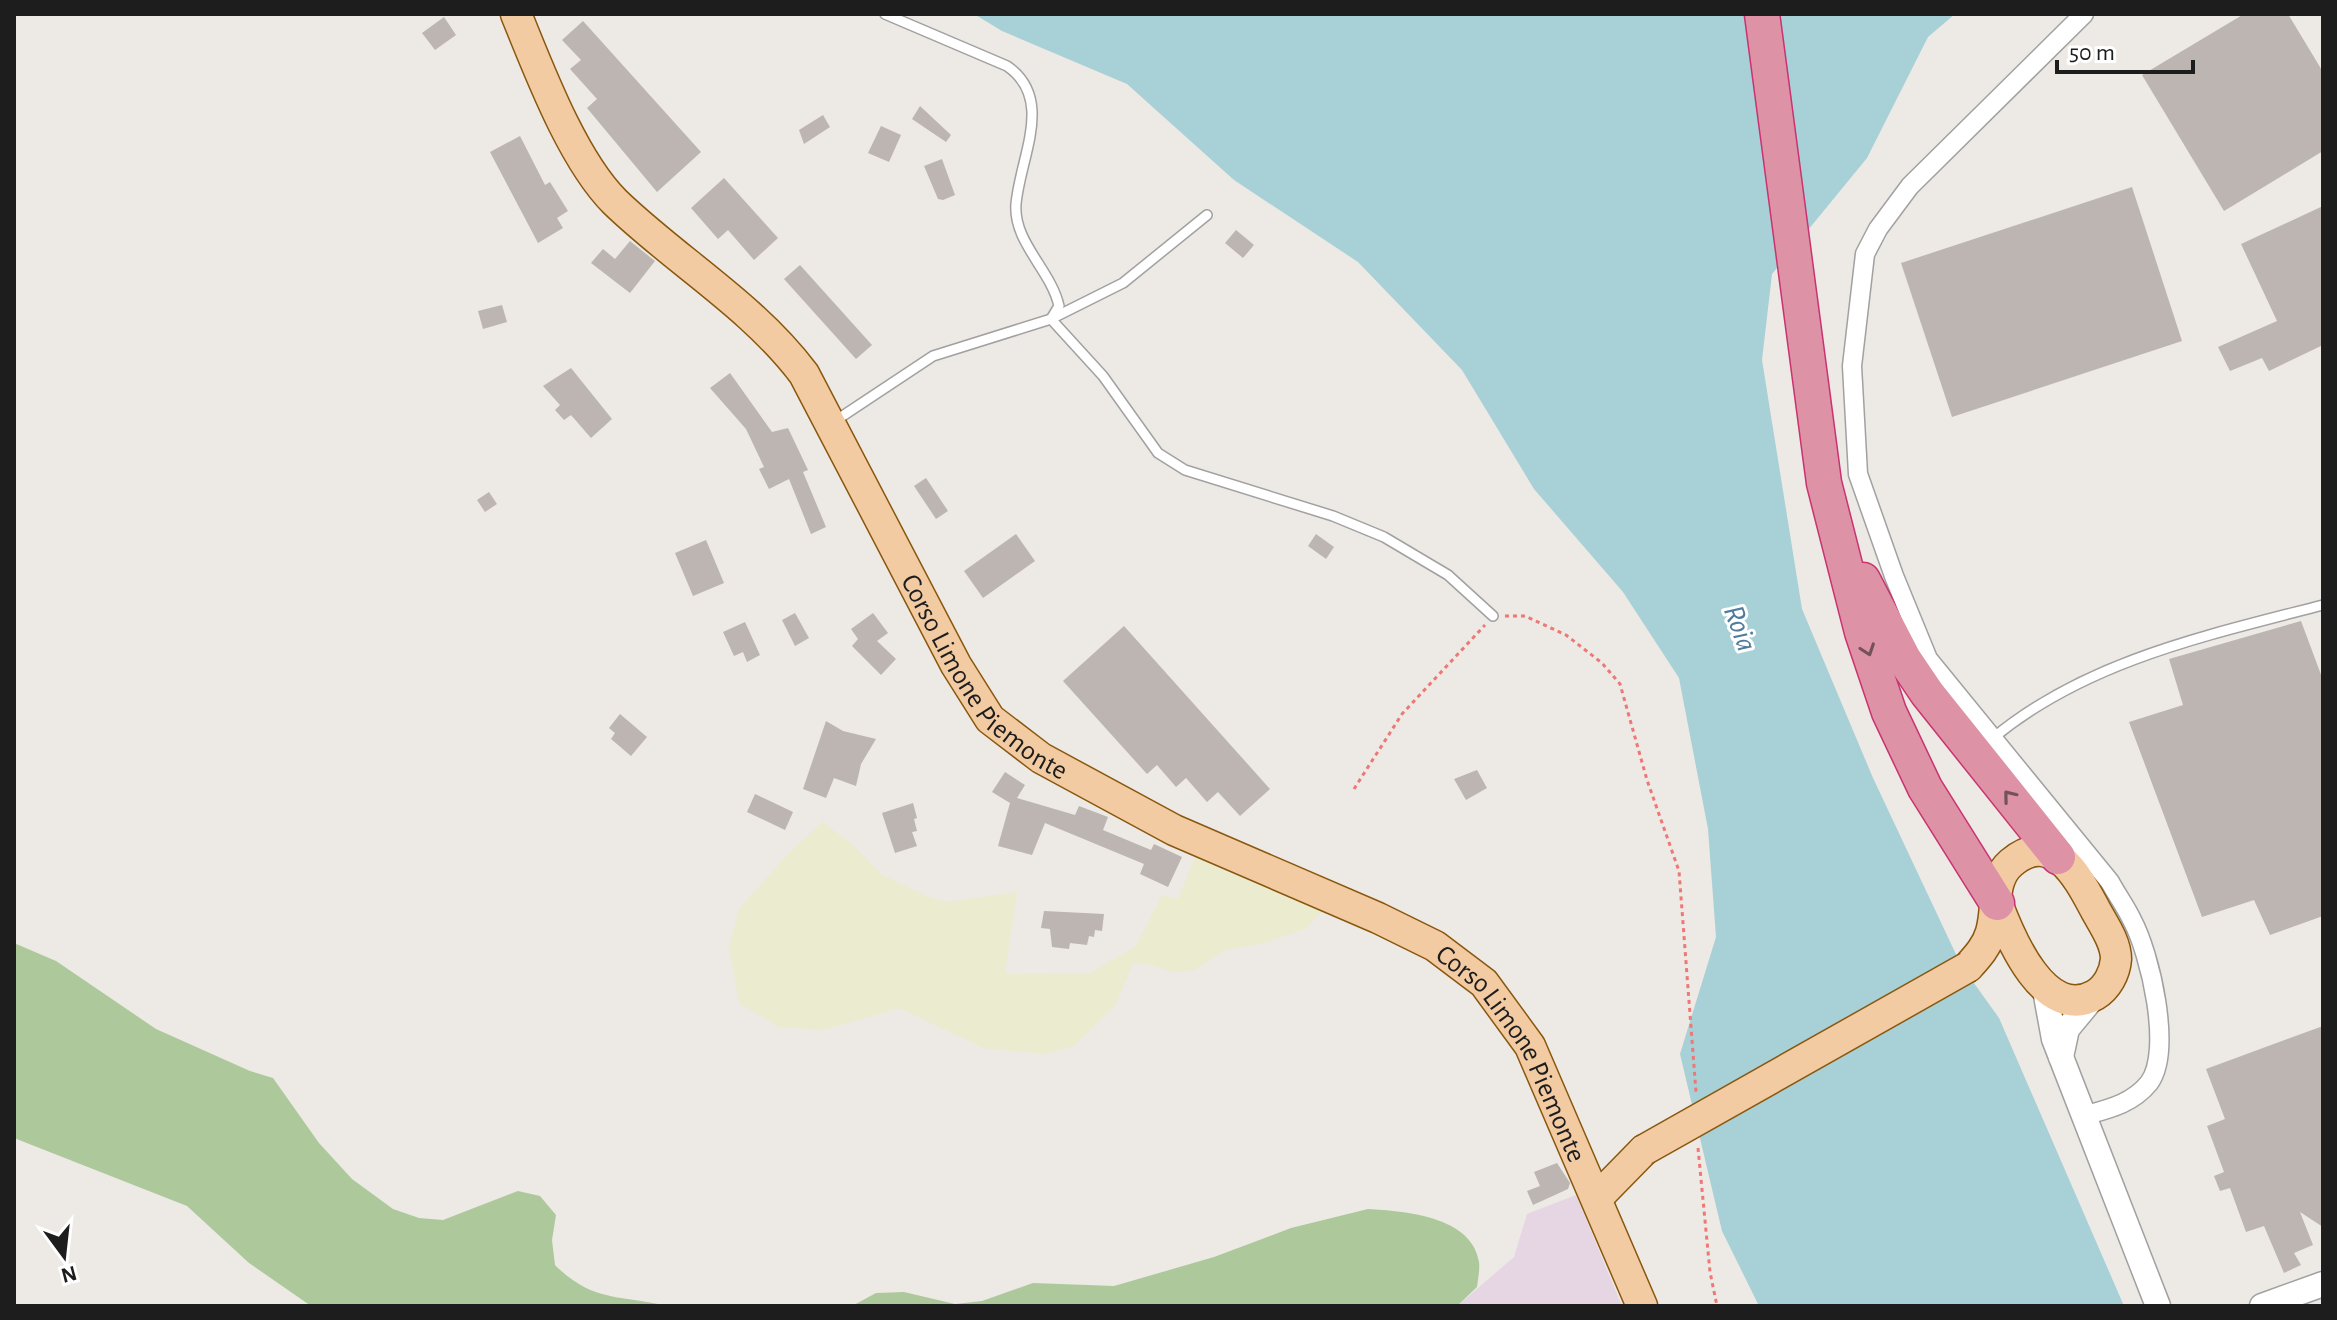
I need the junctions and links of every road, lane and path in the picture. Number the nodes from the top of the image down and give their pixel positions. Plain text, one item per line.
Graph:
1 (516, 14) edge
2 (885, 14) edge
3 (1762, 14) edge
4 (2084, 14) edge
5 (1207, 215) dead end
6 (1051, 319) junction
7 (832, 423) junction
8 (1834, 521) junction
9 (2323, 605) edge
10 (1493, 616) junction
11 (1992, 739) junction
12 (1354, 789) dead end
13 (2058, 857) junction
14 (1997, 903) junction
15 (1968, 967) junction
16 (2041, 985) junction
17 (2096, 994) junction
18 (2061, 1057) junction
19 (1696, 1093) dead end
20 (2083, 1116) junction
21 (1698, 1137) dead end
22 (1591, 1181) junction
23 (2323, 1284) edge
24 (1642, 1306) edge
25 (1717, 1306) edge
26 (2158, 1306) edge
27 (2262, 1306) edge

1 - 7 main road, Corso Limone Piemonte
2 - 6 lane
3 - 8 highway
4 - 11 street
5 - 6 lane
6 - 7 lane
6 - 10 lane
7 - 22 main road, Corso Limone Piemonte
13 -> 8 highway
8 -> 14 highway
9 - 11 lane
10 - 12 path
10 - 19 path
11 - 20 street
13 - 14 main road
13 - 17 main road
14 - 15 main road
14 - 16 main road
15 - 16 main road
15 - 22 main road, bridge
16 - 17 main road
16 - 18 street
17 - 18 street
18 - 20 street
20 - 26 street
21 - 25 path
22 - 24 main road, Corso Limone Piemonte
23 - 27 street

